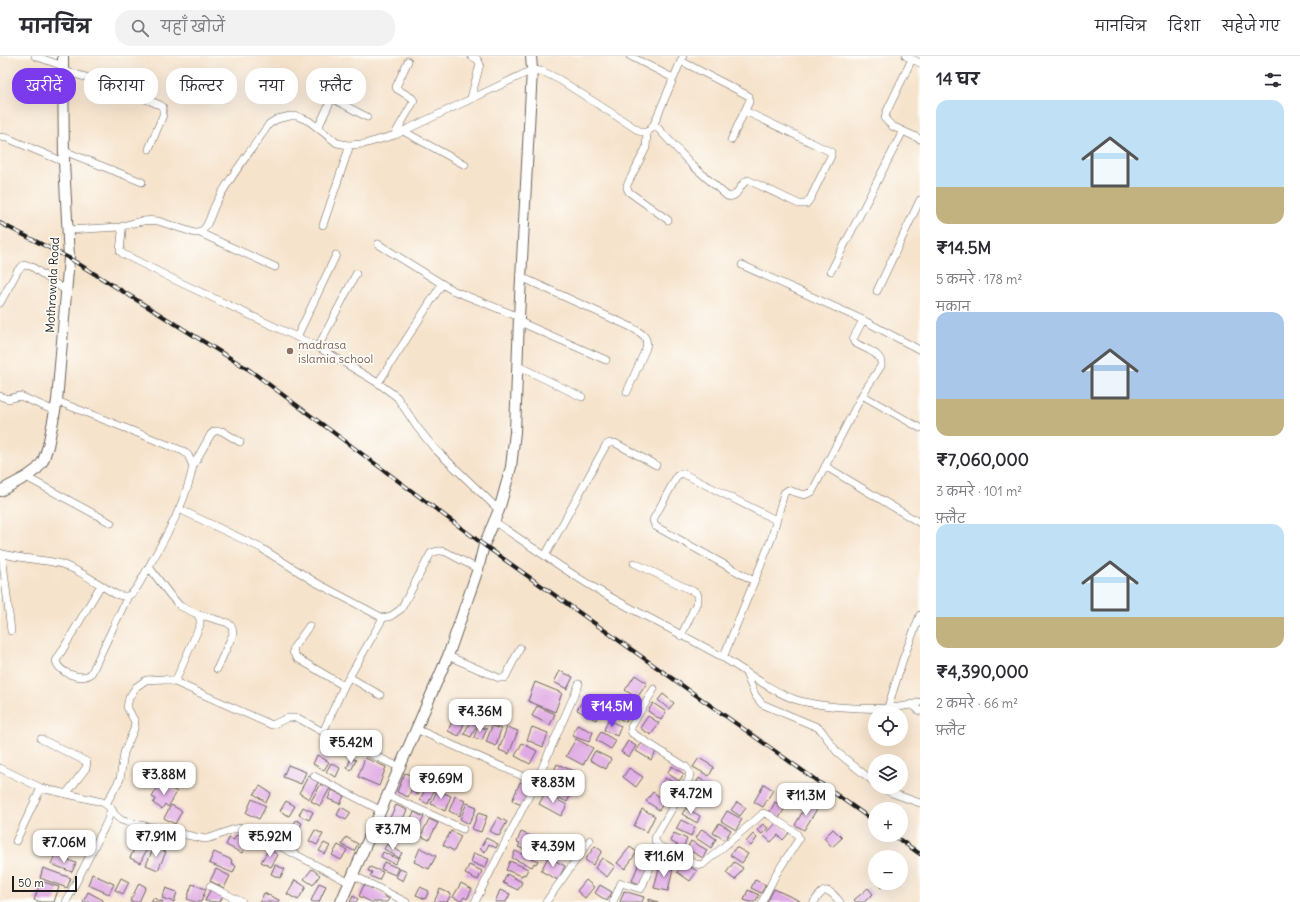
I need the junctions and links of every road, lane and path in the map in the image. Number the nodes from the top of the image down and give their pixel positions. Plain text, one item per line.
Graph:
1 (35, 56) edge
2 (471, 56) edge
3 (531, 56) edge
4 (630, 56) edge
5 (909, 57) edge
6 (682, 58) edge
7 (408, 61) dead end
8 (920, 63) edge
9 (63, 64) edge
10 (532, 70) junction
11 (673, 78) junction
12 (471, 98) junction
13 (745, 111) junction
14 (367, 117) dead end
15 (654, 124) junction
16 (318, 128) junction
17 (403, 131) junction
18 (903, 131) junction
19 (647, 132) junction
20 (395, 135) junction
21 (0, 137) edge
22 (920, 139) edge
23 (731, 140) dead end
24 (350, 145) junction
25 (149, 150) dead end
26 (64, 151) junction
27 (64, 162) junction
28 (465, 165) dead end
29 (142, 182) dead end
30 (920, 200) edge
31 (668, 220) dead end
32 (322, 225) dead end
33 (120, 227) junction
34 (68, 230) junction
35 (200, 233) junction
36 (378, 244) dead end
37 (336, 256) dead end
38 (742, 265) dead end
39 (275, 267) dead end
40 (831, 271) dead end
41 (356, 274) dead end
42 (521, 277) junction
43 (442, 284) junction
44 (66, 291) junction
45 (877, 291) dead end
46 (0, 304) edge
47 (520, 320) junction
48 (863, 320) junction
49 (297, 337) junction
50 (318, 347) junction
51 (920, 350) edge
52 (606, 360) dead end
53 (518, 366) junction
54 (378, 383) junction
55 (627, 392) dead end
56 (862, 395) junction
57 (0, 396) edge
58 (582, 396) dead end
59 (56, 406) junction
60 (920, 428) edge
61 (240, 442) dead end
62 (656, 465) dead end
63 (193, 466) junction
64 (825, 466) junction
65 (26, 477) junction
66 (0, 491) edge
67 (180, 509) junction
68 (500, 510) junction
69 (776, 520) junction
70 (495, 522) junction
71 (111, 523) dead end
72 (920, 523) edge
73 (1, 553) edge
74 (545, 556) junction
75 (634, 563) dead end
76 (148, 567) junction
77 (478, 569) junction
78 (754, 581) junction
79 (101, 585) junction
80 (128, 596) junction
81 (197, 614) junction
82 (920, 615) edge
83 (383, 618) junction
84 (308, 626) dead end
85 (11, 631) dead end
86 (681, 636) junction
87 (520, 648) dead end
88 (448, 656) junction
89 (723, 658) junction
90 (217, 669) dead end
91 (745, 671) junction
92 (349, 677) junction
93 (175, 682) junction
94 (580, 684) dead end
95 (344, 686) junction
96 (654, 689) dead end
97 (380, 695) dead end
98 (920, 702) edge
99 (911, 704) junction
100 (888, 706) edge
101 (896, 706) edge
102 (868, 708) edge
103 (920, 711) edge
104 (416, 729) junction
105 (323, 732) junction
106 (41, 739) dead end
107 (399, 767) junction
108 (0, 768) edge
109 (314, 776) dead end
110 (868, 777) edge
111 (536, 782) junction
112 (41, 788) junction
113 (66, 794) junction
114 (895, 794) edge
115 (387, 795) junction
116 (920, 803) edge
117 (108, 806) junction
118 (380, 810) junction
119 (464, 829) dead end
120 (590, 840) dead end
121 (16, 841) dead end
122 (659, 846) junction
123 (352, 879) junction
124 (210, 886) dead end
125 (66, 902) edge
126 (242, 902) edge
127 (341, 902) edge
128 (406, 902) edge
129 (475, 902) edge
130 (546, 902) edge
131 (613, 902) edge
132 (762, 902) edge
133 (814, 902) edge
134 (840, 902) edge

1 - 9 street
2 - 12 street
3 - 10 main road
4 - 11 street
5 - 8 street
5 - 18 street
6 - 11 street
6 - 13 street
7 - 20 street
9 - 25 street
9 - 26 main road, Mothrowala Road
10 - 12 street
10 - 19 street
10 - 42 main road
11 - 15 street
12 - 17 street
13 - 15 street
13 - 23 street
14 - 16 street
15 - 19 street
16 - 24 street
16 - 35 street
17 - 20 street
17 - 28 street
18 - 22 street
18 - 40 street
19 - 31 street
20 - 24 street
21 - 27 street
24 - 32 street
26 - 27 main road, Mothrowala Road
26 - 29 street
27 - 34 main road, Mothrowala Road
30 - 45 street
33 - 34 street
33 - 35 street
33 - 49 street
34 - 44 main road, Mothrowala Road
35 - 39 street
36 - 43 street
37 - 49 street
38 - 48 street
41 - 50 street
42 - 47 main road
42 - 55 street
43 - 47 street
43 - 54 street
44 - 46 street
44 - 59 main road, Mothrowala Road
47 - 52 street
47 - 53 main road
48 - 51 street
48 - 56 street
49 - 50 street
50 - 54 street
53 - 58 street
53 - 68 main road
54 - 68 street
56 - 60 street
56 - 64 street
57 - 59 street
59 - 63 street
59 - 65 main road, Mothrowala Road
61 - 63 street
62 - 74 street
63 - 67 street
64 - 69 street
64 - 72 street
65 - 66 main road, Mothrowala Road
65 - 71 street
67 - 76 street
67 - 83 street
68 - 70 main road
69 - 78 street
69 - 78 street
70 - 74 street
70 - 77 main road
73 - 79 street
73 - 85 street
74 - 86 street
75 - 86 street
76 - 80 street
76 - 81 street
77 - 83 street
77 - 88 main road
78 - 89 street
79 - 80 street
79 - 80 street
81 - 90 street
81 - 93 street
82 - 100 street
83 - 92 street
84 - 95 street
86 - 89 street
87 - 88 street
88 - 104 main road
89 - 91 street
91 - 102 street
91 - 110 street
92 - 95 street
92 - 97 street
93 - 105 street
93 - 117 street
94 - 111 street
95 - 105 street
96 - 122 street
98 - 99 street
99 - 101 street
99 - 103 street
104 - 107 main road
104 - 111 street
105 - 107 street
106 - 113 street
107 - 115 main road
108 - 112 street
109 - 118 street
111 - 129 street
112 - 113 street
112 - 121 street
113 - 117 street
114 - 116 street
115 - 118 main road
115 - 119 street
117 - 123 street
117 - 125 street
118 - 123 main road
120 - 130 street
122 - 131 street
122 - 132 street
123 - 127 main road
123 - 128 street
124 - 126 street
133 - 134 street

